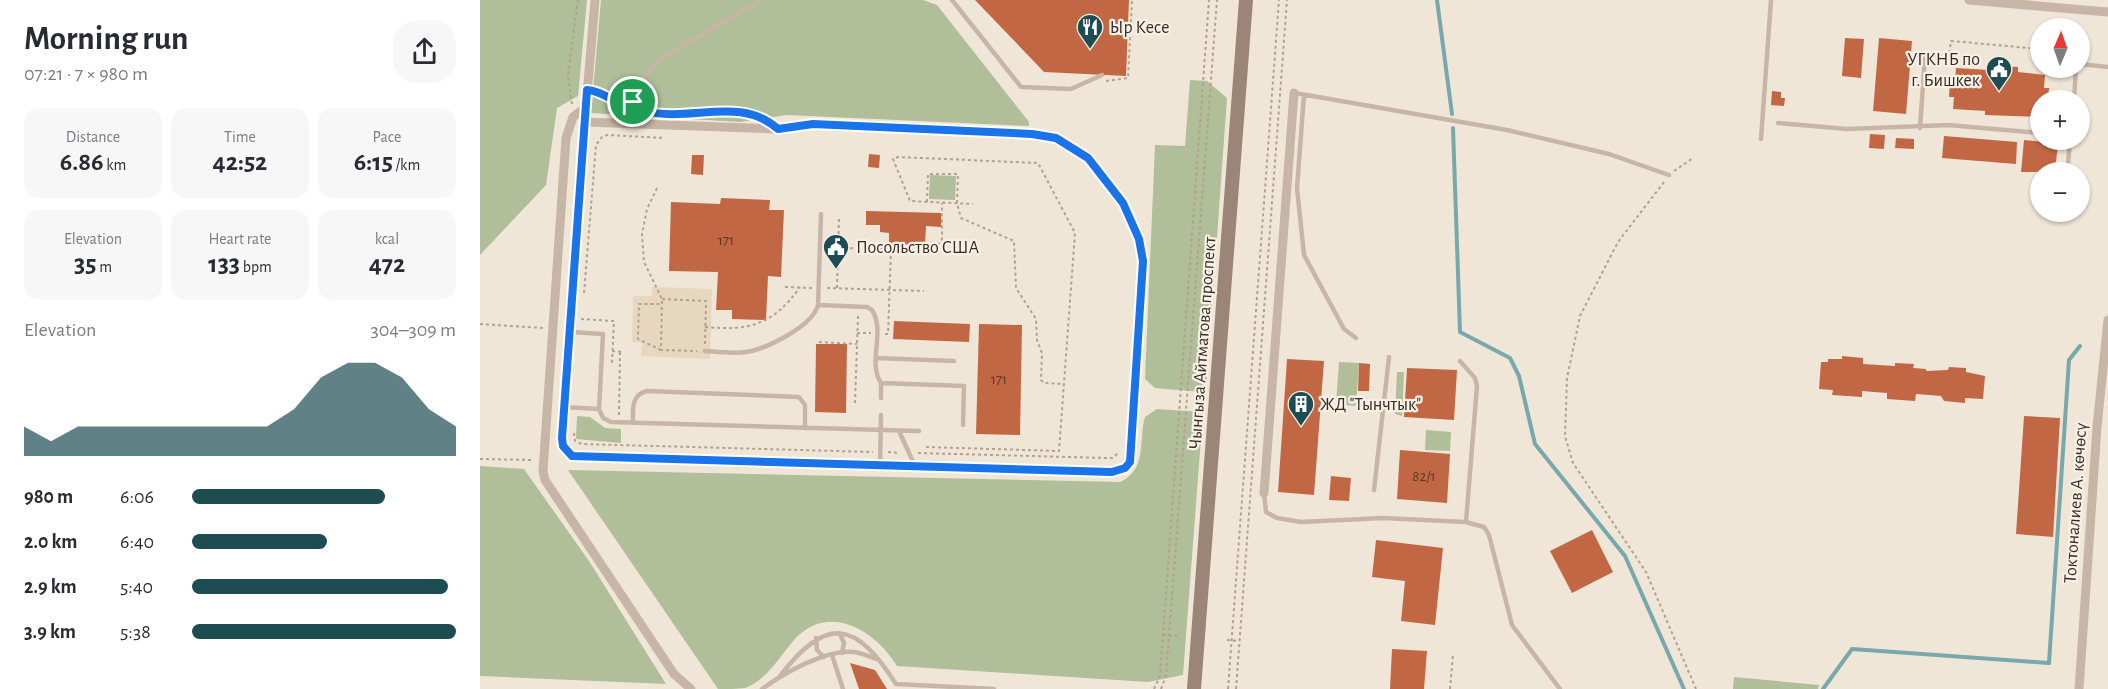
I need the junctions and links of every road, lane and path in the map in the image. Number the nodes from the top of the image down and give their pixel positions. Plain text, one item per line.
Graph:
1 (578, 0) edge
2 (595, 0) edge
3 (761, 0) edge
4 (952, 0) edge
5 (1132, 0) edge
6 (1209, 0) edge
7 (1216, 0) edge
8 (1246, 0) edge
9 (1279, 0) edge
10 (1287, 0) edge
11 (1771, 0) edge
12 (1969, 0) edge
13 (2108, 12) edge
14 (2030, 48) edge
15 (1925, 57) joint
16 (2090, 66) edge
17 (2108, 67) edge
18 (1102, 75) dead end
19 (1105, 81) dead end
20 (587, 90) junction
21 (1299, 94) junction
22 (633, 102) junction
23 (586, 107) junction
24 (573, 117) junction
25 (584, 122) junction
26 (1778, 123) dead end
27 (1920, 128) junction
28 (778, 129) junction
29 (2030, 132) edge
30 (665, 138) dead end
31 (1761, 139) dead end
32 (1693, 158) dead end
33 (1670, 175) junction
34 (657, 188) dead end
35 (927, 202) junction
36 (942, 202) junction
37 (957, 203) junction
38 (973, 204) dead end
39 (821, 214) dead end
40 (839, 218) dead end
41 (838, 248) junction
42 (891, 250) junction
43 (785, 287) dead end
44 (800, 287) junction
45 (819, 288) junction
46 (837, 288) junction
47 (890, 290) junction
48 (924, 291) dead end
49 (584, 297) dead end
50 (662, 299) junction
51 (662, 304) junction
52 (818, 305) junction
53 (858, 307) junction
54 (582, 319) dead end
55 (2108, 321) edge
56 (480, 324) edge
57 (705, 327) junction
58 (551, 329) junction
59 (570, 332) junction
60 (581, 333) junction
61 (888, 334) dead end
62 (1356, 338) dead end
63 (819, 342) dead end
64 (857, 344) junction
65 (661, 350) junction
66 (612, 351) dead end
67 (705, 351) junction
68 (1389, 357) dead end
69 (876, 358) junction
70 (954, 361) dead end
71 (1460, 361) dead end
72 (881, 383) junction
73 (1064, 384) junction
74 (881, 398) dead end
75 (855, 403) dead end
76 (564, 407) junction
77 (576, 408) junction
78 (599, 409) junction
79 (619, 415) dead end
80 (881, 415) dead end
81 (633, 422) junction
82 (963, 425) dead end
83 (805, 428) junction
84 (881, 430) junction
85 (899, 431) junction
86 (919, 431) dead end
87 (926, 447) dead end
88 (1120, 448) dead end
89 (880, 452) junction
90 (909, 453) junction
91 (480, 459) edge
92 (542, 460) junction
93 (880, 465) junction
94 (915, 466) junction
95 (1374, 490) dead end
96 (1264, 493) joint
97 (1466, 522) junction
98 (840, 634) junction
99 (1163, 635) junction
100 (1169, 636) junction
101 (1177, 636) dead end
102 (816, 638) junction
103 (1229, 640) junction
104 (1239, 641) junction
105 (842, 653) junction
106 (1453, 654) dead end
107 (832, 655) junction
108 (824, 657) junction
109 (877, 659) junction
110 (780, 676) junction
111 (691, 689) edge
112 (762, 689) edge
113 (843, 689) edge
114 (994, 689) edge
115 (1154, 689) edge
116 (1161, 689) edge
117 (1194, 689) edge
118 (1228, 689) edge
119 (1236, 689) edge
120 (1450, 689) edge
121 (1560, 689) edge
122 (1696, 689) edge
123 (2079, 689) edge

1 - 24 path
2 - 20 street
3 - 22 lane
4 - 18 lane
5 - 19 path
6 - 99 path
7 - 100 path
8 - 117 main road, Чынгыза Айтматова проспект
9 - 103 path
10 - 104 path
11 - 31 lane
12 - 13 street
14 - 15 path
15 - 27 lane
16 - 17 lane
20 - 22 lane
20 - 23 street
21 - 33 lane
21 - 62 lane
21 - 96 street
22 - 28 lane
23 - 24 street
23 - 25 street
24 - 58 street
25 - 28 street
25 - 59 street
26 - 27 lane
27 - 29 lane
28 - 94 street
30 - 49 path
32 - 33 path
33 - 122 path
34 - 50 path
35 - 36 path
35 - 37 path
35 - 73 path
36 - 37 path
36 - 42 path
37 - 38 path
37 - 73 path
39 - 45 lane
40 - 41 path
41 - 42 path
41 - 46 path
42 - 47 path
43 - 44 path
44 - 45 path
44 - 57 path
45 - 46 path
45 - 52 lane
46 - 47 path
47 - 48 path
47 - 61 path
50 - 51 path
50 - 57 path
51 - 65 path
51 - 65 path
52 - 53 lane
52 - 67 lane
53 - 64 path
53 - 69 lane
54 - 60 path
55 - 123 street, Токтоналиев А. көчөсү
56 - 58 path
57 - 67 path
58 - 92 street
59 - 60 lane
59 - 76 street
60 - 78 lane
63 - 64 path
64 - 75 path
65 - 67 path
66 - 79 path
68 - 95 lane
69 - 70 lane
69 - 72 lane
71 - 97 lane
72 - 74 lane
72 - 82 lane
73 - 87 path
76 - 77 lane
76 - 93 street
77 - 78 lane
77 - 89 path
78 - 81 lane
80 - 84 lane
81 - 83 lane
81 - 83 lane
83 - 84 lane
84 - 85 lane
84 - 89 lane
85 - 86 lane
85 - 90 lane
88 - 90 path
89 - 90 path
89 - 93 lane
90 - 94 lane
91 - 92 path
92 - 111 street
93 - 94 street
96 - 97 lane
97 - 121 lane
98 - 102 lane
98 - 105 lane
98 - 109 lane
99 - 100 path
99 - 115 path
100 - 101 path
100 - 116 path
102 - 108 lane
102 - 110 lane
103 - 104 path
103 - 118 path
104 - 119 path
105 - 107 lane
105 - 109 lane
106 - 120 path
107 - 108 lane
107 - 113 lane
108 - 110 lane
109 - 114 lane
110 - 112 lane

